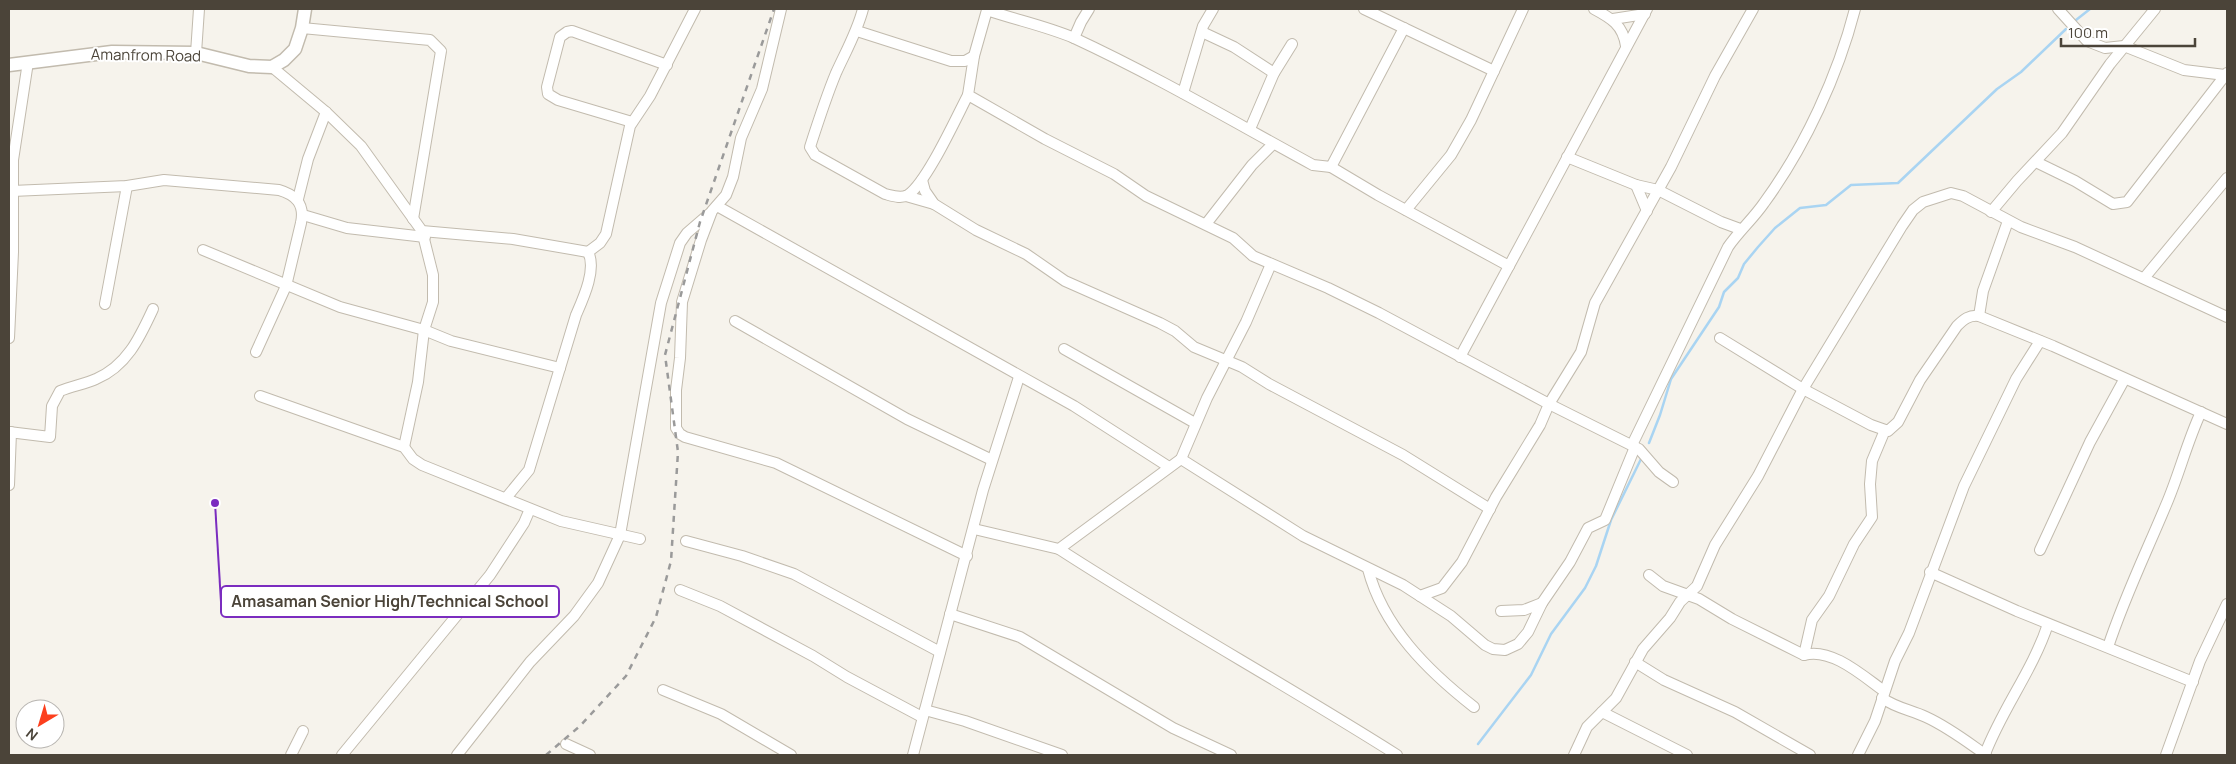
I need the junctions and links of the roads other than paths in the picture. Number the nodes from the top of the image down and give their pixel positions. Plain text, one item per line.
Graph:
1 (199, 9) edge
2 (305, 9) edge
3 (696, 9) edge
4 (781, 9) edge
5 (863, 9) edge
6 (987, 9) edge
7 (1089, 9) edge
8 (1212, 9) edge
9 (1364, 9) edge
10 (1523, 9) edge
11 (1594, 9) edge
12 (1753, 9) edge
13 (1855, 9) edge
14 (2058, 9) edge
15 (2155, 9) edge
16 (1646, 11) edge
17 (1613, 19) junction
18 (302, 28) junction
19 (1404, 28) junction
20 (857, 31) junction
21 (1202, 32) junction
22 (1074, 38) junction
23 (1292, 44) dead end
24 (1626, 46) junction
25 (2124, 46) junction
26 (196, 53) junction
27 (970, 61) junction
28 (28, 62) junction
29 (9, 65) edge
30 (667, 65) junction
31 (272, 67) junction
32 (1494, 71) junction
33 (1274, 73) junction
34 (2226, 74) edge
35 (1183, 93) junction
36 (968, 95) junction
37 (326, 112) junction
38 (632, 122) junction
39 (1250, 129) junction
40 (1273, 144) junction
41 (1567, 157) junction
42 (2036, 162) junction
43 (1331, 167) junction
44 (2227, 178) edge
45 (922, 180) junction
46 (1636, 185) junction
47 (127, 186) junction
48 (1658, 190) junction
49 (12, 191) junction
50 (906, 196) junction
51 (298, 199) junction
52 (934, 204) junction
53 (714, 208) junction
54 (1406, 210) junction
55 (1646, 211) junction
56 (1992, 212) junction
57 (303, 215) junction
58 (413, 219) junction
59 (2008, 221) junction
60 (1206, 224) junction
61 (1740, 229) junction
62 (423, 234) junction
63 (202, 250) dead end
64 (588, 252) junction
65 (1270, 264) junction
66 (1509, 266) junction
67 (2145, 278) junction
68 (286, 286) junction
69 (105, 304) dead end
70 (153, 309) dead end
71 (1979, 316) junction
72 (2227, 317) edge
73 (735, 321) dead end
74 (424, 330) junction
75 (9, 338) edge
76 (1720, 338) dead end
77 (2040, 341) junction
78 (1064, 349) dead end
79 (256, 352) dead end
80 (1460, 357) junction
81 (1226, 360) junction
82 (560, 368) junction
83 (1019, 377) junction
84 (2124, 380) junction
85 (1803, 389) junction
86 (260, 396) dead end
87 (1549, 404) junction
88 (2201, 412) junction
89 (1196, 423) junction
90 (2227, 424) edge
91 (1885, 430) junction
92 (10, 432) edge
93 (1633, 446) junction
94 (404, 447) junction
95 (1181, 459) junction
96 (992, 460) junction
97 (1169, 467) junction
98 (1673, 482) dead end
99 (9, 485) edge
100 (506, 498) junction
101 (530, 509) junction
102 (1490, 509) junction
103 (974, 529) junction
104 (620, 535) junction
105 (640, 539) dead end
106 (686, 541) dead end
107 (1059, 549) junction
108 (2040, 550) dead end
109 (967, 556) junction
110 (1368, 569) junction
111 (1930, 572) junction
112 (1649, 575) dead end
113 (680, 590) dead end
114 (1688, 594) junction
115 (1420, 596) junction
116 (1542, 603) junction
117 (2227, 604) edge
118 (1500, 611) dead end
119 (950, 614) junction
120 (2048, 624) junction
121 (2108, 647) junction
122 (940, 652) junction
123 (1804, 655) junction
124 (1635, 662) junction
125 (2192, 682) junction
126 (662, 690) dead end
127 (1883, 694) junction
128 (1474, 707) dead end
129 (1602, 712) junction
130 (924, 714) junction
131 (303, 731) dead end
132 (566, 744) dead end
133 (291, 755) edge
134 (342, 755) edge
135 (457, 755) edge
136 (590, 755) edge
137 (791, 755) edge
138 (913, 755) edge
139 (1062, 755) edge
140 (1231, 755) edge
141 (1397, 755) edge
142 (1574, 755) edge
143 (1687, 755) edge
144 (1810, 755) edge
145 (1858, 755) edge
146 (1985, 755) edge
147 (2166, 755) edge

1 - 26 street
2 - 18 street
3 - 30 street
4 - 53 street
5 - 20 street
6 - 22 street
6 - 27 street
7 - 22 street
8 - 21 street
9 - 19 street
10 - 32 street
11 - 17 street
12 - 48 street
13 - 61 street
14 - 25 street
15 - 25 street
16 - 17 street
16 - 24 street
17 - 24 street
18 - 31 street
18 - 58 street
19 - 32 street
19 - 43 street
20 - 27 street
20 - 50 street
21 - 33 street
21 - 35 street
22 - 35 street
23 - 33 street
24 - 41 street
25 - 34 street
25 - 42 street
26 - 28 street, Amanfrom Road
26 - 31 street, Amanfrom Road
27 - 36 street
28 - 29 street, Amanfrom Road
28 - 49 street
30 - 38 street
30 - 38 street
31 - 37 street
32 - 54 street
33 - 39 street
34 - 42 street
35 - 39 street
36 - 45 street
36 - 60 street
37 - 51 street
37 - 58 street
38 - 64 street
39 - 40 street
40 - 43 street
40 - 60 street
41 - 46 street
41 - 66 street
42 - 56 street
43 - 54 street
44 - 67 street
45 - 50 street
45 - 52 street
46 - 48 street
46 - 55 street
47 - 49 street
47 - 51 street
47 - 69 street
48 - 55 street
48 - 61 street
49 - 75 street
50 - 52 street
51 - 57 street
52 - 81 street
53 - 83 street
53 - 104 street
53 - 109 street
54 - 66 street
55 - 87 street
56 - 59 street
56 - 85 street
57 - 62 street
57 - 68 street
58 - 62 street
59 - 67 street
59 - 71 street
60 - 65 street
61 - 93 street
62 - 64 street
62 - 74 street
63 - 68 street
64 - 82 street
65 - 80 street
65 - 81 street
66 - 80 street
67 - 72 street
68 - 74 street
68 - 79 street
70 - 92 street
71 - 77 street
71 - 91 street
73 - 96 street
74 - 82 street
74 - 94 street
76 - 85 street
77 - 84 street
77 - 111 street
78 - 89 street
80 - 87 street
81 - 89 street
81 - 102 street
82 - 100 street
83 - 96 street
83 - 97 street
84 - 88 street
84 - 108 street
85 - 91 street
85 - 114 street
86 - 94 street
87 - 93 street
87 - 102 street
88 - 90 street
88 - 121 street
89 - 95 street
91 - 123 street
92 - 99 street
93 - 98 street
93 - 116 street
94 - 100 street
95 - 97 street
95 - 110 street
96 - 103 street
97 - 107 street
100 - 101 street
101 - 104 street
101 - 134 street
102 - 115 street
103 - 107 street
103 - 109 street
104 - 105 street
104 - 135 street
106 - 122 street
107 - 141 street
109 - 119 street
110 - 115 street
110 - 128 street
111 - 120 street
111 - 127 street
112 - 114 street
113 - 130 street
114 - 123 street
114 - 124 street
115 - 116 street
116 - 118 street
117 - 125 street
119 - 122 street
119 - 140 street
120 - 121 street
120 - 146 street
121 - 125 street
122 - 130 street
123 - 127 street
124 - 129 street
124 - 144 street
125 - 147 street
126 - 137 street
127 - 145 street
127 - 146 street
129 - 142 street
129 - 143 street
130 - 138 street
130 - 139 street
131 - 133 street
132 - 136 street

